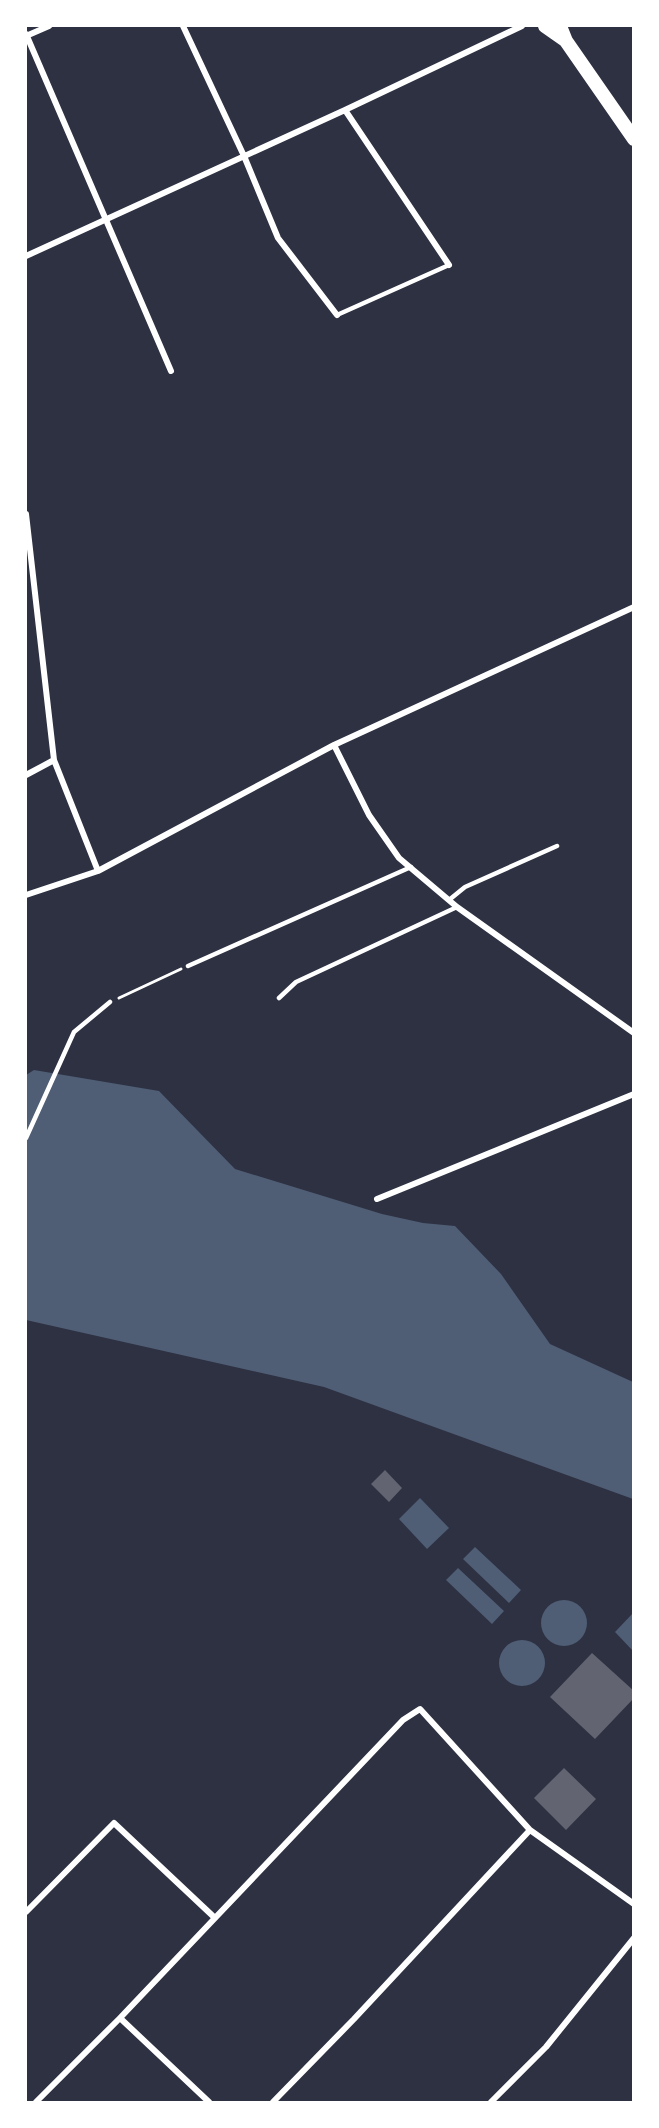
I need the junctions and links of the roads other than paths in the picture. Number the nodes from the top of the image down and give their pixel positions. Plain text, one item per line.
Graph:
1 (49, 26) edge
2 (183, 26) edge
3 (522, 26) edge
4 (545, 26) edge
5 (560, 26) edge
6 (26, 35) edge
7 (566, 41) junction
8 (345, 110) junction
9 (633, 140) edge
10 (244, 156) junction
11 (106, 219) junction
12 (26, 256) edge
13 (449, 265) joint
14 (337, 315) joint
15 (171, 371) dead end
16 (26, 514) edge
17 (633, 608) edge
18 (334, 745) junction
19 (54, 760) junction
20 (26, 775) edge
21 (557, 846) dead end
22 (411, 867) junction
23 (98, 871) junction
24 (26, 896) edge
25 (449, 900) junction
26 (457, 907) junction
27 (188, 966) road end
28 (279, 998) dead end
29 (110, 1002) road end
30 (633, 1033) edge
31 (633, 1094) edge
32 (26, 1138) edge
33 (377, 1199) dead end
34 (530, 1830) junction
35 (633, 1904) edge
36 (26, 1912) edge
37 (215, 1918) junction
38 (633, 1938) edge
39 (120, 2018) junction
40 (36, 2103) edge
41 (209, 2103) edge
42 (273, 2103) edge
43 (491, 2103) edge

1 - 6 street
2 - 10 street
3 - 8 street
4 - 7 main road
5 - 7 main road
6 - 11 street
7 - 9 main road
8 - 10 street
8 - 13 street
10 - 11 street
10 - 14 street
11 - 12 street
11 - 15 street
13 - 14 lane
16 - 19 street
17 - 18 street
18 - 22 street
18 - 23 street
19 - 20 street
19 - 23 street
21 - 25 lane
22 - 25 street
22 - 27 lane
23 - 24 street
25 - 26 street
26 - 28 lane
26 - 30 street
29 - 32 lane
31 - 33 street
34 - 35 street
34 - 37 street
34 - 42 street
36 - 37 street
37 - 39 street
38 - 43 street
39 - 40 street
39 - 41 street

